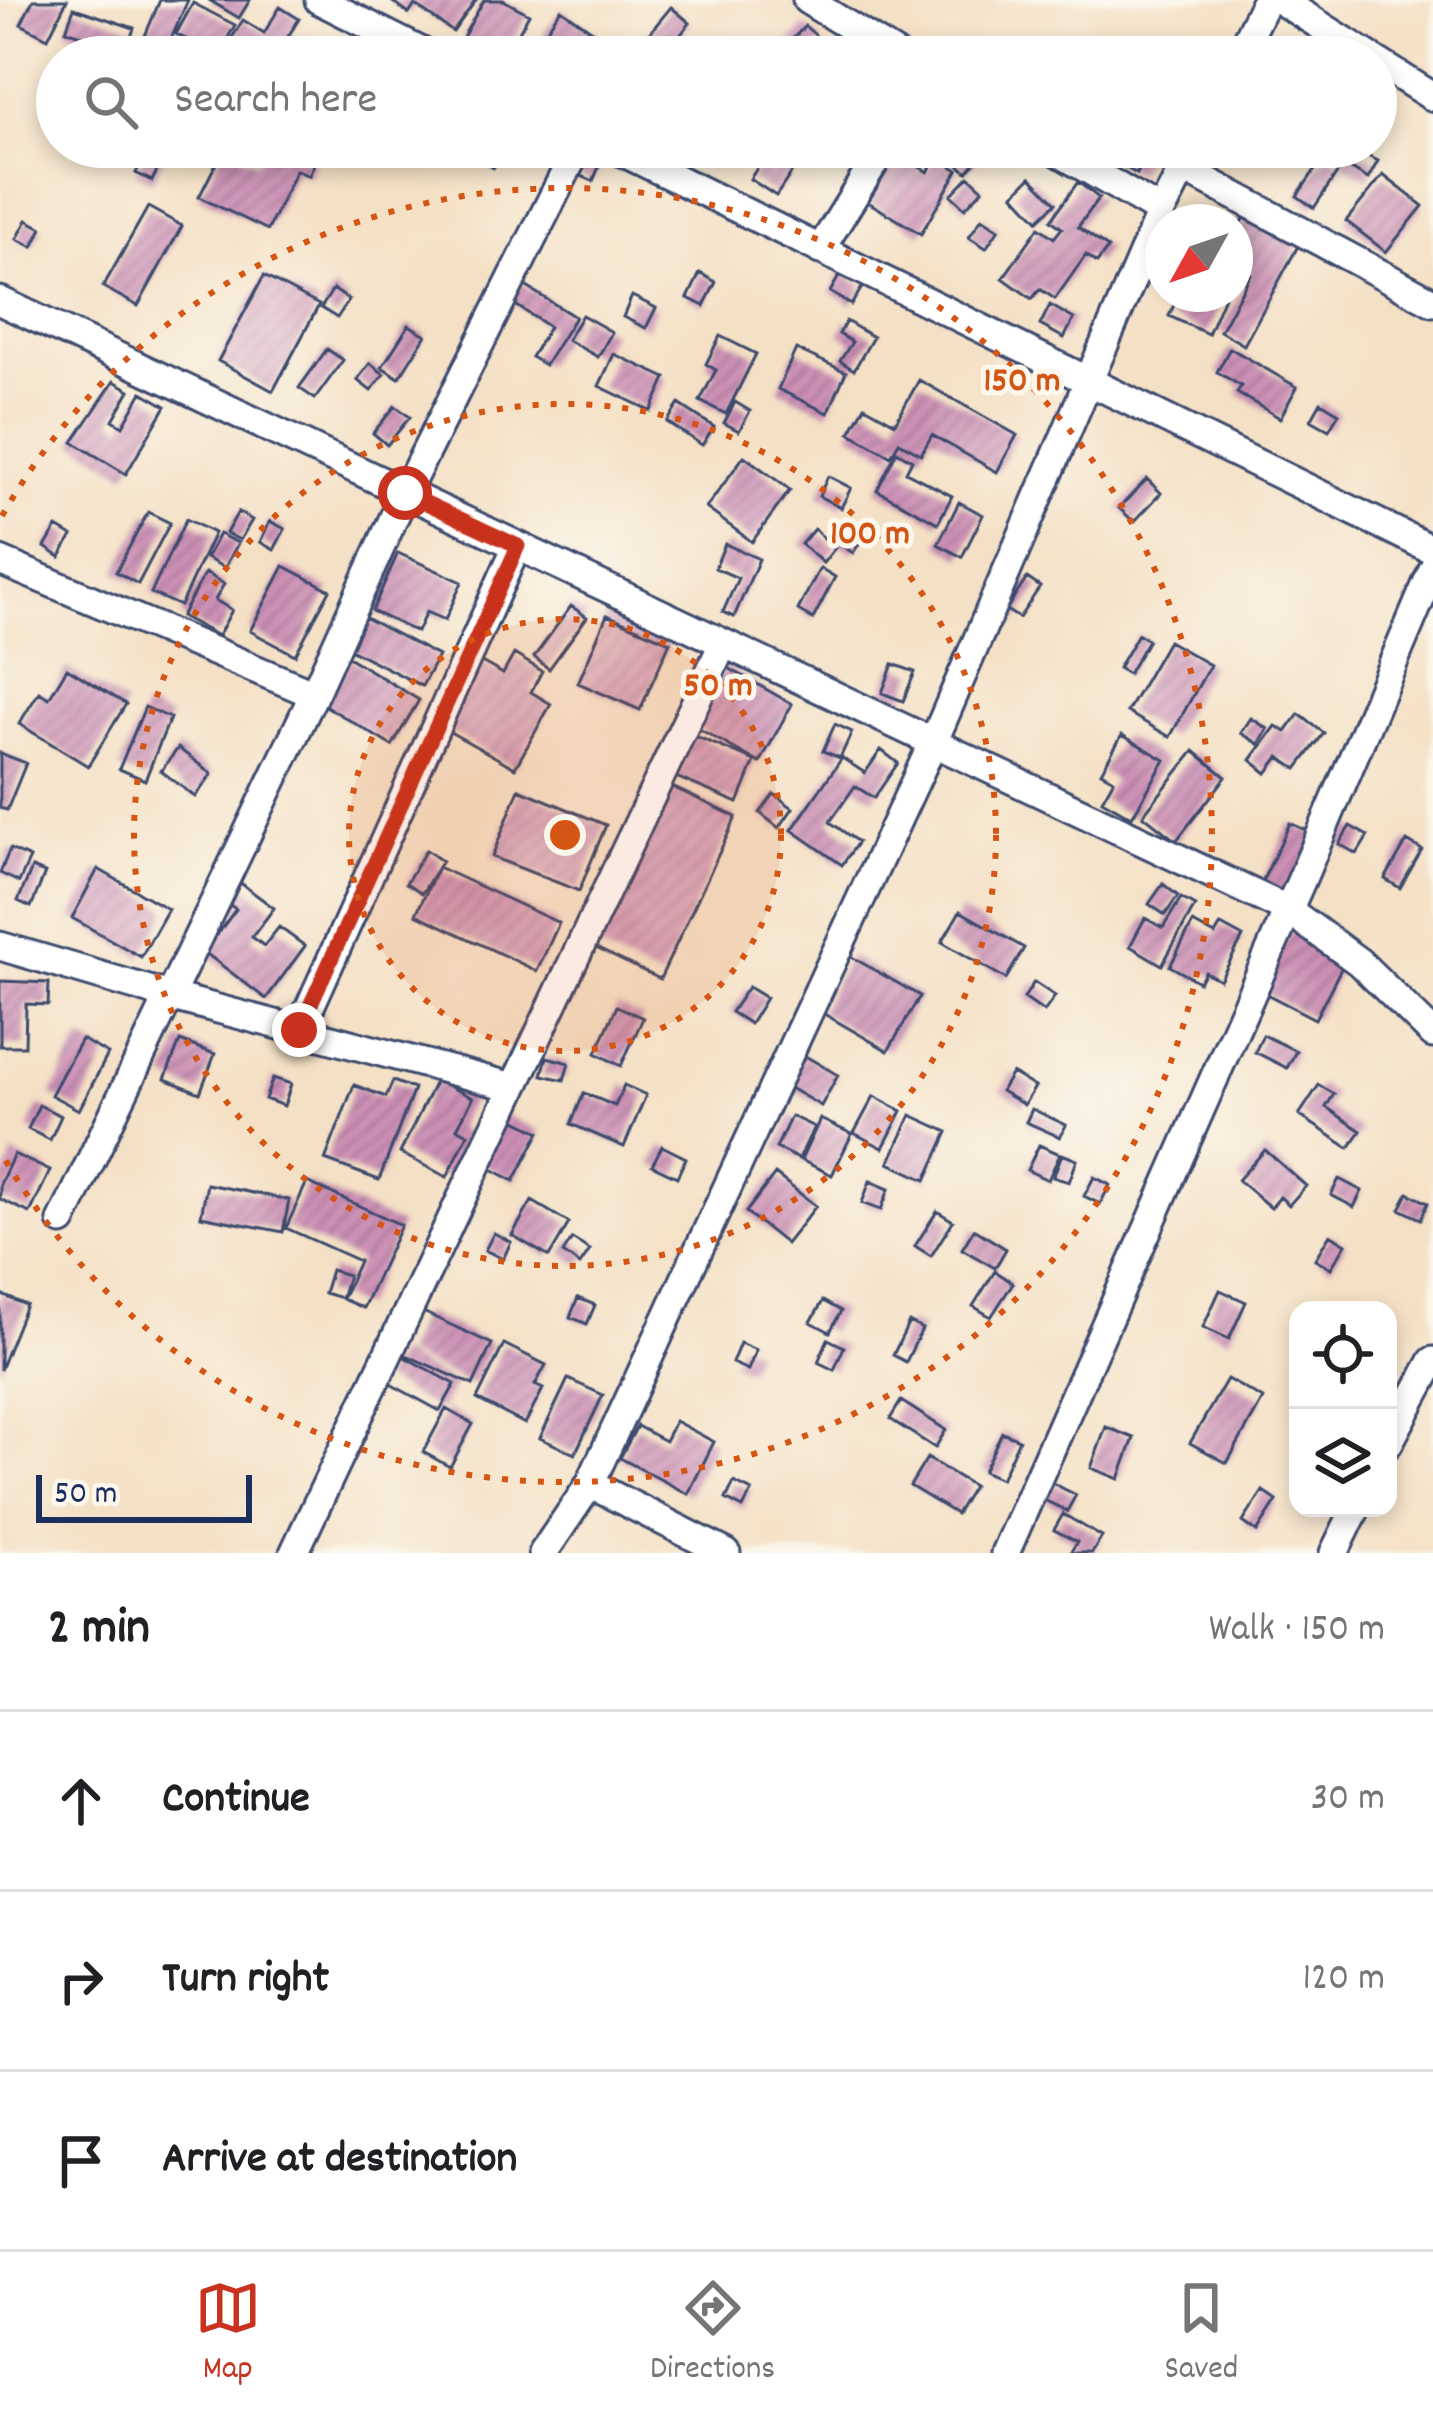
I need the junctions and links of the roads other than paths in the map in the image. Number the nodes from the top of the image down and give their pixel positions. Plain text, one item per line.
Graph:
1 (319, 0) edge
2 (806, 0) edge
3 (1266, 0) edge
4 (1280, 0) edge
5 (390, 36) edge
6 (865, 36) edge
7 (1248, 36) edge
8 (1337, 36) edge
9 (1397, 74) edge
10 (1433, 97) edge
11 (568, 168) edge
12 (654, 168) edge
13 (871, 168) edge
14 (1086, 168) edge
15 (1183, 168) edge
16 (1205, 168) edge
17 (1147, 204) edge
18 (1165, 204) edge
19 (820, 250) junction
20 (1145, 250) edge
21 (0, 301) edge
22 (1433, 302) edge
23 (1089, 381) junction
24 (405, 493) junction
25 (518, 546) junction
26 (1433, 550) edge
27 (0, 561) edge
28 (1433, 568) edge
29 (723, 644) junction
30 (314, 694) junction
31 (933, 743) junction
32 (1288, 910) junction
33 (0, 946) edge
34 (170, 996) junction
35 (299, 1030) junction
36 (1433, 1034) edge
37 (513, 1087) junction
38 (62, 1221) dead end
39 (1433, 1361) edge
40 (1397, 1427) edge
41 (590, 1484) junction
42 (1352, 1517) edge
43 (294, 1553) edge
44 (543, 1553) edge
45 (726, 1553) edge
46 (1005, 1553) edge
47 (1334, 1553) edge

1 - 5 street
2 - 6 street
3 - 7 street
4 - 8 street
9 - 10 street
11 - 24 street
12 - 19 street
13 - 19 street
14 - 17 street
15 - 18 street
16 - 22 street
19 - 23 street
20 - 23 street
21 - 24 street
23 - 26 street
23 - 31 street
24 - 25 street
24 - 30 street
25 - 29 street
25 - 35 street
27 - 30 street
28 - 32 street
29 - 31 street
29 - 37 street
30 - 34 street
31 - 32 street
31 - 41 street
32 - 36 street
32 - 46 street
33 - 34 street
34 - 35 street
34 - 38 street
35 - 37 street
37 - 43 street
39 - 40 street
41 - 44 street
41 - 45 street
42 - 47 street

